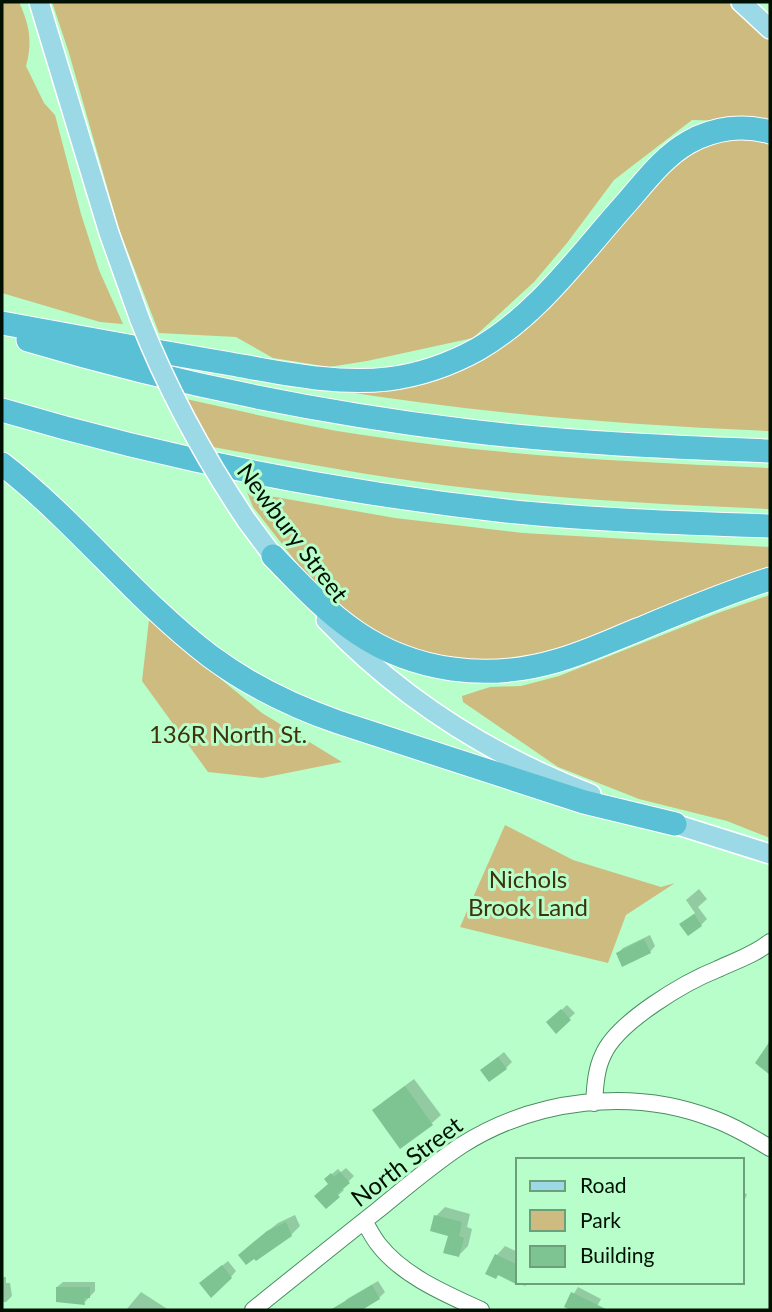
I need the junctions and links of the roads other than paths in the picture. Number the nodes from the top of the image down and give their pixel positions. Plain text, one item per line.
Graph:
1 (40, 2) edge
2 (741, 2) edge
3 (770, 29) edge
4 (770, 132) edge
5 (2, 323) edge
6 (2, 332) edge
7 (2, 410) edge
8 (770, 452) edge
9 (2, 464) edge
10 (770, 526) edge
11 (273, 556) junction
12 (770, 579) edge
13 (675, 824) junction
14 (770, 854) edge
15 (770, 942) edge
16 (594, 1102) junction
17 (770, 1148) edge
18 (364, 1221) junction
19 (253, 1310) edge
20 (481, 1310) edge

1 - 11 main road, Newbury Street, bridge
2 - 3 main road
4 - 5 highway
6 - 8 highway
7 - 10 highway
9 - 13 highway
11 - 12 highway
11 - 13 main road, Newbury Street
13 - 14 main road, Newbury Street
15 - 16 street
16 - 17 street, North Street
16 - 18 street, North Street
18 - 19 street, North Street
18 - 20 street

